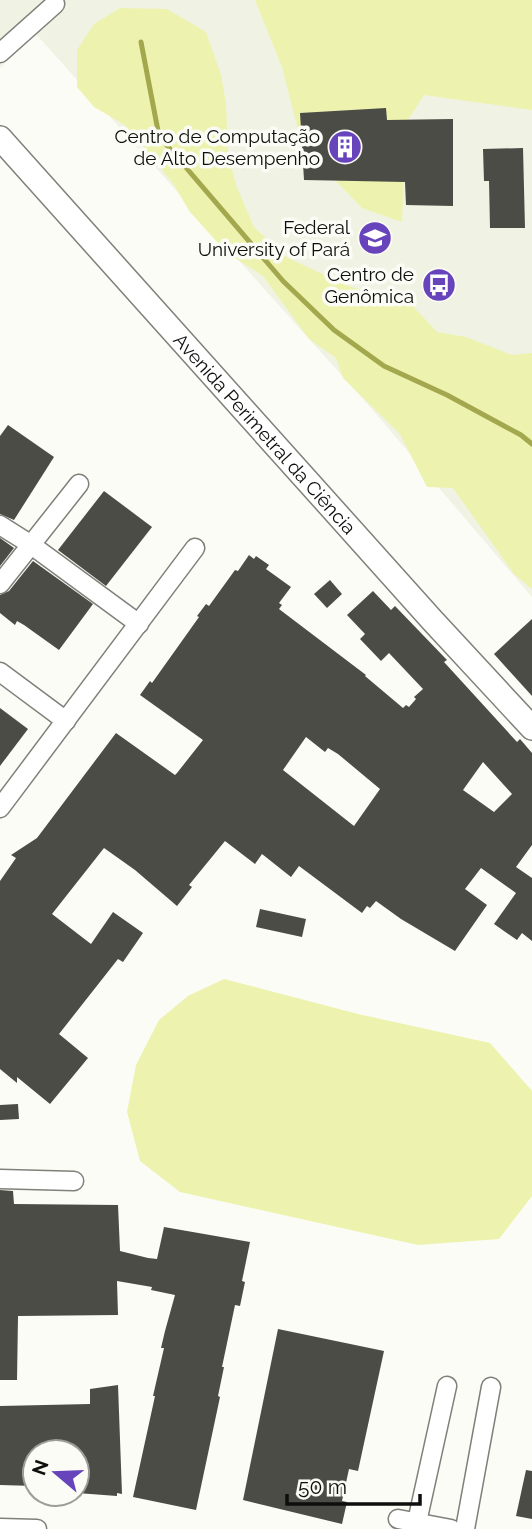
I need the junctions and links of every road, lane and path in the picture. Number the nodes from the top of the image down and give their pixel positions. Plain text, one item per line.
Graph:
1 (55, 4) dead end
2 (0, 53) edge
3 (0, 138) edge
4 (79, 484) dead end
5 (0, 525) edge
6 (30, 544) junction
7 (195, 548) dead end
8 (0, 584) edge
9 (139, 624) junction
10 (0, 672) edge
11 (66, 721) junction
12 (532, 728) edge
13 (0, 808) edge
14 (0, 1179) edge
15 (74, 1181) dead end
16 (447, 1386) dead end
17 (491, 1387) dead end
18 (398, 1519) dead end
19 (417, 1522) junction
20 (0, 1528) edge
21 (37, 1529) edge
22 (451, 1529) edge
23 (465, 1529) edge

1 - 2 street
3 - 12 main road, Avenida Perimetral da Ciência
4 - 6 street
5 - 6 street
6 - 8 street
6 - 9 street
7 - 9 street
9 - 11 street
10 - 11 street
11 - 13 street
14 - 15 street
16 - 19 street
17 - 23 street
18 - 19 street
19 - 22 street
20 - 21 street

